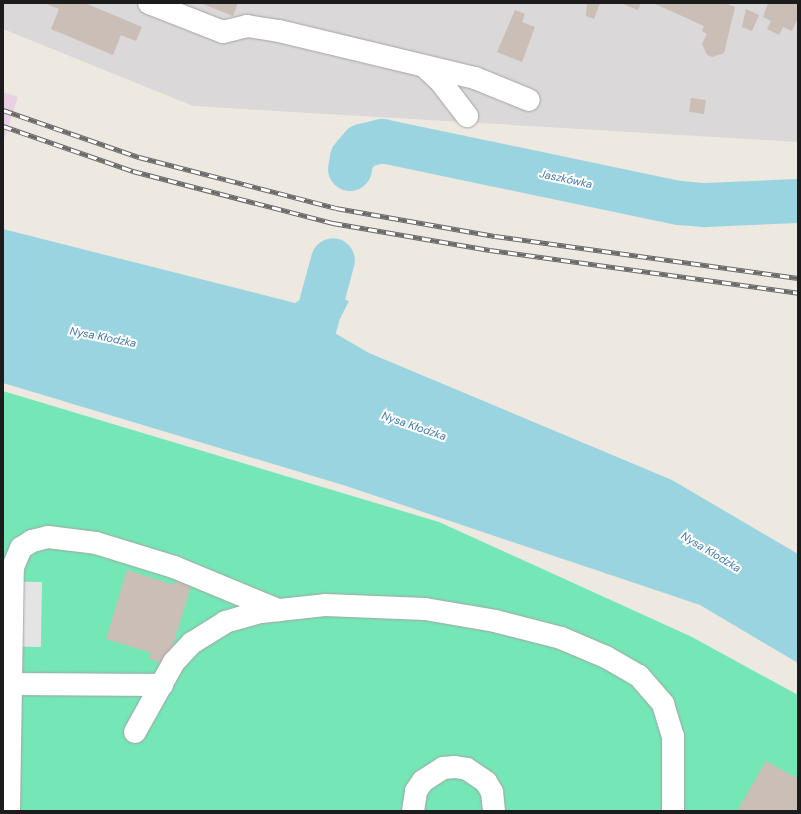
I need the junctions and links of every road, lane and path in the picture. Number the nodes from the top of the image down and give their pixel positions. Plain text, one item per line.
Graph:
1 (149, 3) edge
2 (423, 65) junction
3 (529, 100) dead end
4 (467, 116) dead end
5 (278, 610) junction
6 (11, 684) junction
7 (162, 685) junction
8 (135, 732) dead end
9 (9, 811) edge
10 (413, 811) edge
11 (494, 811) edge
12 (673, 811) edge

1 - 2 street
2 - 3 street
2 - 4 street
5 - 6 street
5 - 7 street
5 - 12 street
6 - 7 street
6 - 9 street
7 - 8 street
10 - 11 street

